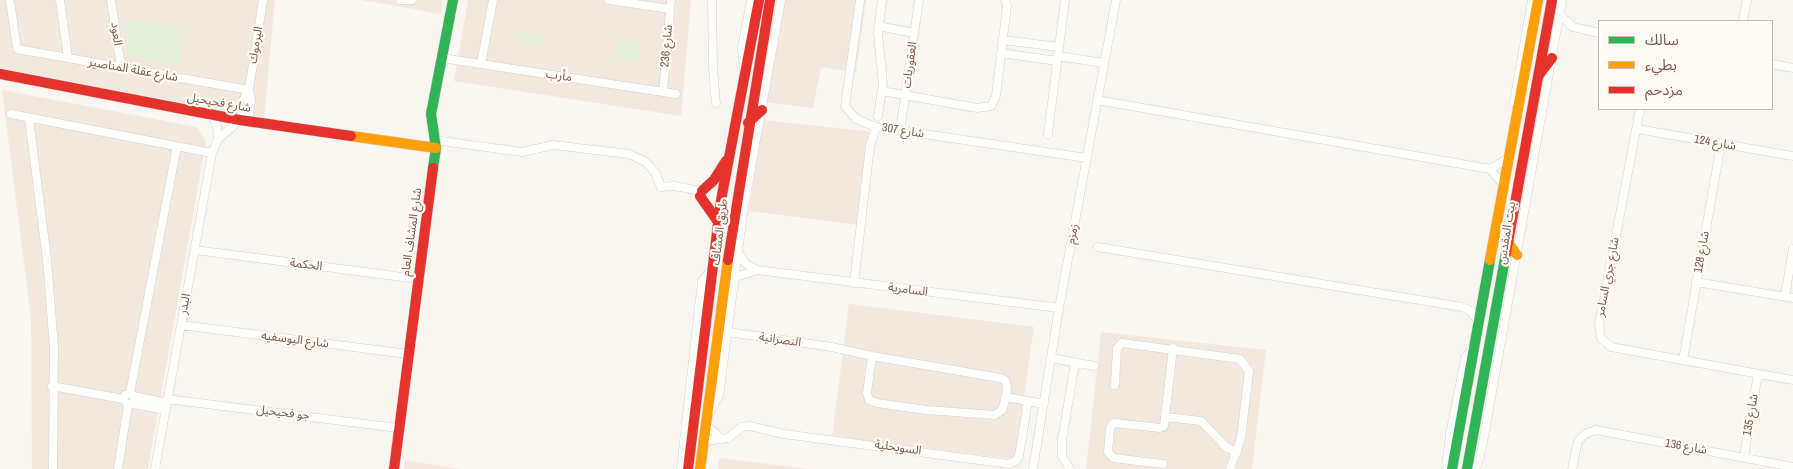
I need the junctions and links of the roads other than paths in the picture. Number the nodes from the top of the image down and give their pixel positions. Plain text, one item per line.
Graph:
1 (10, 0) edge
2 (60, 0) edge
3 (111, 0) edge
4 (264, 0) edge
5 (400, 0) edge
6 (412, 0) edge
7 (453, 0) edge
8 (493, 0) edge
9 (609, 0) edge
10 (671, 0) edge
11 (712, 0) edge
12 (751, 0) edge
13 (759, 0) edge
14 (770, 0) edge
15 (781, 0) edge
16 (860, 0) edge
17 (882, 0) edge
18 (919, 0) edge
19 (1005, 0) edge
20 (1065, 0) edge
21 (1116, 0) edge
22 (1532, 0) edge
23 (1538, 0) edge
24 (1552, 0) edge
25 (1562, 0) edge
26 (1747, 0) edge
27 (670, 9) junction
28 (1560, 15) junction
29 (1743, 20) edge
30 (878, 26) junction
31 (1573, 27) junction
32 (1598, 32) edge
33 (914, 33) junction
34 (1556, 36) junction
35 (1003, 40) junction
36 (1001, 53) junction
37 (1058, 54) junction
38 (68, 58) junction
39 (442, 58) junction
40 (1552, 58) junction
41 (1104, 63) junction
42 (481, 64) junction
43 (1773, 64) edge
44 (120, 67) junction
45 (1793, 68) edge
46 (745, 73) junction
47 (0, 74) edge
48 (1538, 78) junction
49 (249, 90) junction
50 (882, 91) junction
51 (662, 92) junction
52 (676, 94) dead end
53 (906, 94) junction
54 (1098, 100) junction
55 (716, 103) dead end
56 (762, 110) junction
57 (1640, 110) edge
58 (11, 114) dead end
59 (211, 115) junction
60 (878, 116) dead end
61 (29, 118) junction
62 (244, 120) junction
63 (748, 123) junction
64 (876, 127) junction
65 (1637, 129) junction
66 (900, 131) junction
67 (1512, 133) junction
68 (1048, 134) dead end
69 (218, 139) junction
70 (435, 144) junction
71 (1721, 144) junction
72 (177, 146) junction
73 (212, 153) junction
74 (730, 156) junction
75 (1793, 156) edge
76 (1087, 158) junction
77 (1504, 161) junction
78 (1490, 169) junction
79 (1500, 182) junction
80 (701, 194) junction
81 (722, 198) junction
82 (719, 222) junction
83 (1508, 242) junction
84 (1098, 247) dead end
85 (1793, 249) edge
86 (195, 250) junction
87 (1493, 252) junction
88 (738, 254) junction
89 (1517, 255) junction
90 (712, 269) junction
91 (758, 270) junction
92 (736, 277) junction
93 (418, 279) junction
94 (1696, 282) junction
95 (854, 283) junction
96 (1789, 297) edge
97 (1483, 304) junction
98 (1457, 306) junction
99 (1059, 308) junction
100 (1504, 318) junction
101 (1479, 323) junction
102 (181, 325) junction
103 (1492, 326) junction
104 (728, 332) junction
105 (1474, 346) junction
106 (1172, 348) junction
107 (408, 354) junction
108 (872, 356) junction
109 (1051, 358) junction
110 (1682, 360) junction
111 (1075, 363) junction
112 (1094, 366) dead end
113 (1758, 374) junction
114 (1793, 380) edge
115 (1115, 385) dead end
116 (52, 386) junction
117 (1006, 398) junction
118 (130, 399) junction
119 (1028, 401) junction
120 (166, 404) junction
121 (1044, 404) junction
122 (1478, 406) junction
123 (709, 413) junction
124 (1166, 417) junction
125 (707, 426) junction
126 (398, 428) junction
127 (722, 438) junction
128 (705, 441) junction
129 (1236, 452) junction
130 (1744, 457) junction
131 (1162, 464) dead end
132 (1793, 467) edge
133 (53, 469) edge
134 (118, 469) edge
135 (155, 469) edge
136 (394, 469) edge
137 (681, 469) edge
138 (688, 469) edge
139 (700, 469) edge
140 (1033, 469) edge
141 (1070, 469) edge
142 (1230, 469) edge
143 (1446, 469) edge
144 (1452, 469) edge
145 (1467, 469) edge
146 (1476, 469) edge
147 (1572, 469) edge

1 - 38 street, شارع عقلة المناصير
2 - 38 street
3 - 44 street, العود
4 - 49 street, اليرموك
5 - 6 street
7 - 39 street, شارع المشاف العام
8 - 42 street
9 - 27 street
10 - 27 street, شارع 236
11 - 55 street
12 - 46 street, طريق المشاف
13 - 46 street, طريق المشاف
14 - 63 street, طريق المشاف
15 - 56 street
16 - 64 street
17 - 30 street
18 - 33 street, العقوريات
19 - 35 street
20 - 37 street
21 - 41 street, زمزم
22 - 67 street, بيت المقدس
23 - 67 street, بيت المقدس
24 - 48 street, بيت المقدس
25 - 28 street, بيت المقدس
26 - 29 street
27 - 51 street, شارع 236
28 - 31 street
28 - 34 street, بيت المقدس
30 - 33 street
30 - 50 street
31 - 32 street
31 - 34 street
33 - 53 street, العقوريات
34 - 40 street, بيت المقدس
35 - 36 street
35 - 37 street
36 - 37 street
36 - 53 street
37 - 41 street
37 - 68 street
38 - 44 street, شارع عقلة المناصير
39 - 42 street, مأرب
39 - 70 street, شارع المشاف العام
40 - 48 street
40 - 89 street, بيت المقدس
41 - 54 street, زمزم
42 - 51 street, مأرب
43 - 45 street
44 - 49 street, شارع عقلة المناصير
46 - 74 street, طريق المشاف
47 - 59 street, شارع فحيحيل
48 - 83 street, بيت المقدس
49 - 62 street, اليرموك
50 - 53 street
50 - 60 street
51 - 52 street, مأرب
53 - 66 street, العقوريات
54 - 76 street, زمزم
54 - 78 street
56 - 63 street
56 - 88 street
57 - 65 street, شارع جري السامر
58 - 61 street
59 - 62 street, شارع فحيحيل
59 - 69 street
61 - 72 street
61 - 116 street
62 - 69 street, البدر
62 - 70 street, شارع فحيحيل
63 - 123 street, طريق المشاف
64 - 66 street, شارع 307
64 - 95 street, شارع 307
65 - 71 street, شارع 124
65 - 110 street, شارع جري السامر
66 - 76 street, شارع 307
67 - 77 street, بيت المقدس
67 - 87 street, بيت المقدس
69 - 73 street, البدر
70 - 80 street
70 - 93 street, شارع المشاف العام
71 - 75 street, شارع 124
71 - 94 street, شارع 128
72 - 73 street
72 - 118 street
73 - 86 street, البدر
74 - 80 street
74 - 81 street, طريق المشاف
76 - 99 street, زمزم
77 - 78 street
77 - 79 street, بيت المقدس
78 - 79 street
79 - 87 street, بيت المقدس
80 - 81 street
80 - 82 street
81 - 82 street, طريق المشاف
82 - 90 street, طريق المشاف
83 - 89 street
83 - 103 street, بيت المقدس
84 - 98 street
85 - 96 street
86 - 93 street, الحكمة
86 - 102 street, البدر
87 - 97 street, بيت المقدس
88 - 91 street
88 - 92 street
89 - 100 street, بيت المقدس
90 - 137 street, طريق المشاف
90 - 138 street, طريق المشاف
91 - 92 street, السامرية
91 - 95 street, السامرية
92 - 104 street
93 - 107 street, شارع المشاف العام
94 - 96 street
94 - 110 street, شارع 128
95 - 99 street, السامرية
97 - 98 street
97 - 101 street, بيت المقدس
97 - 122 street
98 - 101 street
99 - 109 street, زمزم
100 - 103 street
100 - 146 street, بيت المقدس
101 - 105 street, بيت المقدس
102 - 107 street, شارع اليوسفيه
102 - 120 street, البدر
103 - 122 street, بيت المقدس
104 - 108 street, النصرانية
104 - 123 street
105 - 143 street, بيت المقدس
105 - 144 street, بيت المقدس
106 - 115 street
106 - 124 street
106 - 129 street
107 - 126 street, شارع المشاف العام
108 - 117 street, النصرانية
108 - 117 street
109 - 111 street
109 - 121 street, زمزم
110 - 113 street, شارع جري السامر
111 - 112 street
111 - 141 street
113 - 114 street, شارع جري السامر
113 - 130 street, شارع 135
116 - 118 street, جو فحيحيل
116 - 133 street
117 - 119 street
118 - 120 street, جو فحيحيل
118 - 134 street
119 - 121 street
119 - 127 street, السويحلية
120 - 126 street, جو فحيحيل
120 - 135 street, البدر
121 - 140 street, زمزم
122 - 145 street, بيت المقدس
123 - 125 street, طريق المشاف
124 - 129 street
124 - 131 street
125 - 127 street
125 - 128 street, طريق المشاف
126 - 136 street, شارع المشاف العام
127 - 128 street, السويحلية
128 - 139 street, طريق المشاف
129 - 142 street
130 - 132 street, شارع 136
130 - 147 street, شارع 136

